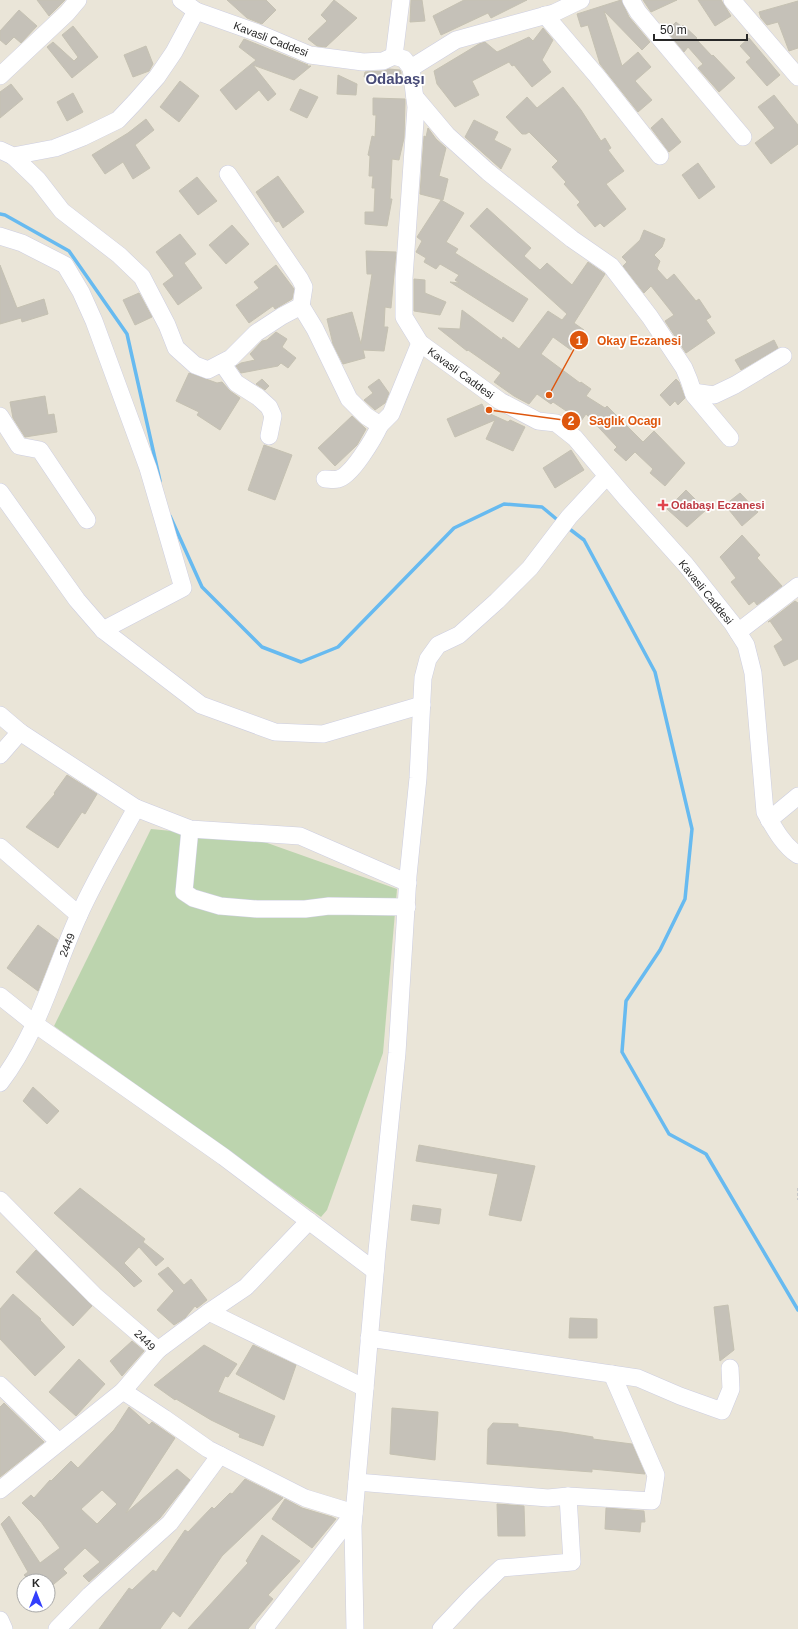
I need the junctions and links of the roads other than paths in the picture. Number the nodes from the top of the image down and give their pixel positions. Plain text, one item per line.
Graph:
1 (78, 0) edge
2 (181, 0) edge
3 (402, 0) edge
4 (581, 0) edge
5 (631, 0) edge
6 (732, 0) edge
7 (196, 11) junction
8 (545, 15) junction
9 (394, 56) junction
10 (411, 68) junction
11 (0, 76) edge
12 (798, 77) edge
13 (415, 98) junction
14 (743, 137) dead end
15 (7, 153) edge
16 (660, 156) dead end
17 (228, 174) dead end
18 (0, 236) edge
19 (301, 306) junction
20 (420, 343) junction
21 (783, 356) dead end
22 (222, 363) junction
23 (693, 392) junction
24 (0, 416) edge
25 (380, 425) junction
26 (269, 436) dead end
27 (730, 438) dead end
28 (607, 476) junction
29 (325, 479) dead end
30 (0, 492) edge
31 (87, 520) dead end
32 (798, 586) edge
33 (103, 630) junction
34 (738, 632) junction
35 (422, 706) junction
36 (0, 715) edge
37 (20, 732) junction
38 (0, 755) edge
39 (798, 796) edge
40 (136, 808) junction
41 (769, 820) junction
42 (190, 829) junction
43 (0, 847) edge
44 (798, 855) edge
45 (408, 883) junction
46 (407, 907) junction
47 (79, 915) junction
48 (0, 996) edge
49 (35, 1024) junction
50 (0, 1083) edge
51 (0, 1200) edge
52 (309, 1221) junction
53 (375, 1271) junction
54 (209, 1312) junction
55 (369, 1338) junction
56 (158, 1350) junction
57 (730, 1368) dead end
58 (612, 1374) junction
59 (0, 1385) edge
60 (365, 1388) junction
61 (123, 1391) junction
62 (59, 1442) junction
63 (220, 1456) junction
64 (357, 1482) junction
65 (0, 1490) edge
66 (568, 1496) junction
67 (354, 1513) junction
68 (0, 1620) edge
69 (4, 1629) edge
70 (57, 1629) edge
71 (264, 1629) edge
72 (355, 1629) edge
73 (441, 1629) edge

1 - 11 street
2 - 7 street, Kavasli Caddesi
3 - 9 street
4 - 8 street
5 - 14 street
6 - 12 street
7 - 9 street, Kavasli Caddesi
7 - 15 street
8 - 10 street
8 - 16 street
9 - 10 street
10 - 13 street, Kavasli Caddesi
13 - 20 street, Kavasli Caddesi
13 - 23 street
15 - 22 street
17 - 19 street
18 - 33 street
19 - 22 street
19 - 25 street
20 - 25 street
20 - 28 street, Kavasli Caddesi
21 - 23 street
22 - 26 street
23 - 27 street
24 - 31 street
25 - 29 street
28 - 34 street, Kavasli Caddesi
28 - 35 street
30 - 33 street
32 - 34 street
33 - 35 street
34 - 41 street, Kavasli Caddesi
35 - 45 street
36 - 37 street
37 - 38 street
37 - 40 street
39 - 41 street
40 - 42 street
40 - 47 street, 2449
41 - 44 street, Kavasli Caddesi
42 - 45 street
42 - 46 street
43 - 47 street
45 - 46 street
46 - 53 street
47 - 49 street, 2449
48 - 49 street
49 - 50 street, 2449
49 - 52 street
51 - 56 street, 2449
52 - 53 street
52 - 54 street
53 - 55 street
54 - 56 street
54 - 60 street
55 - 58 street
55 - 60 street
56 - 61 street, 2449
57 - 58 street
58 - 66 street
59 - 62 street
60 - 64 street
61 - 62 street, 2449
61 - 63 street
62 - 65 street, 2449
63 - 67 street
63 - 70 street
64 - 66 street
64 - 67 street
66 - 73 street
67 - 71 street
67 - 72 street
68 - 69 street

